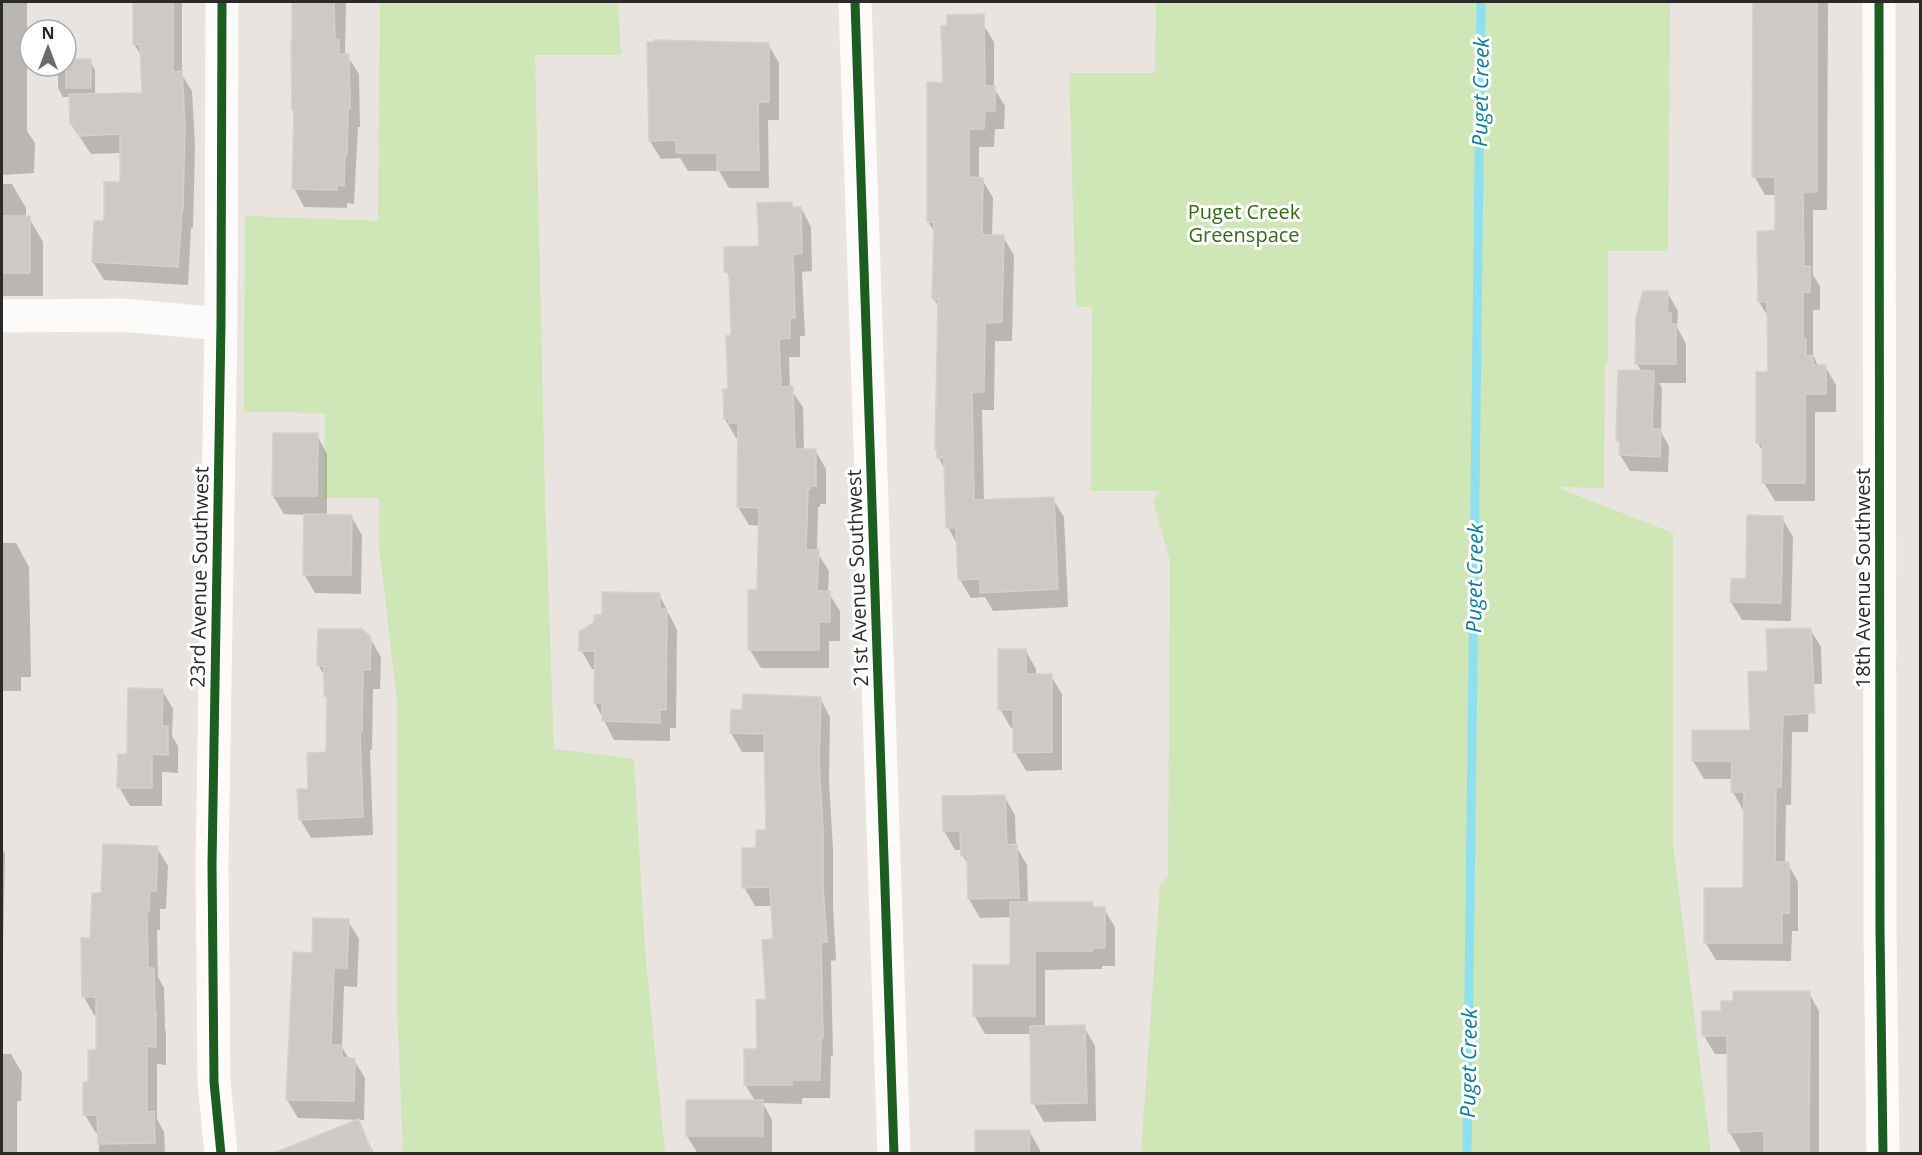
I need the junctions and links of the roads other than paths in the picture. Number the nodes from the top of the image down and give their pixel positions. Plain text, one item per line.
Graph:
1 (222, 2) edge
2 (855, 2) edge
3 (1879, 2) edge
4 (2, 316) edge
5 (221, 324) junction
6 (221, 1154) edge
7 (894, 1154) edge
8 (1882, 1154) edge

1 - 5 street, 23rd Avenue Southwest
2 - 7 street, 21st Avenue Southwest
3 - 8 street, 18th Avenue Southwest
4 - 5 street
5 - 6 street, 23rd Avenue Southwest

